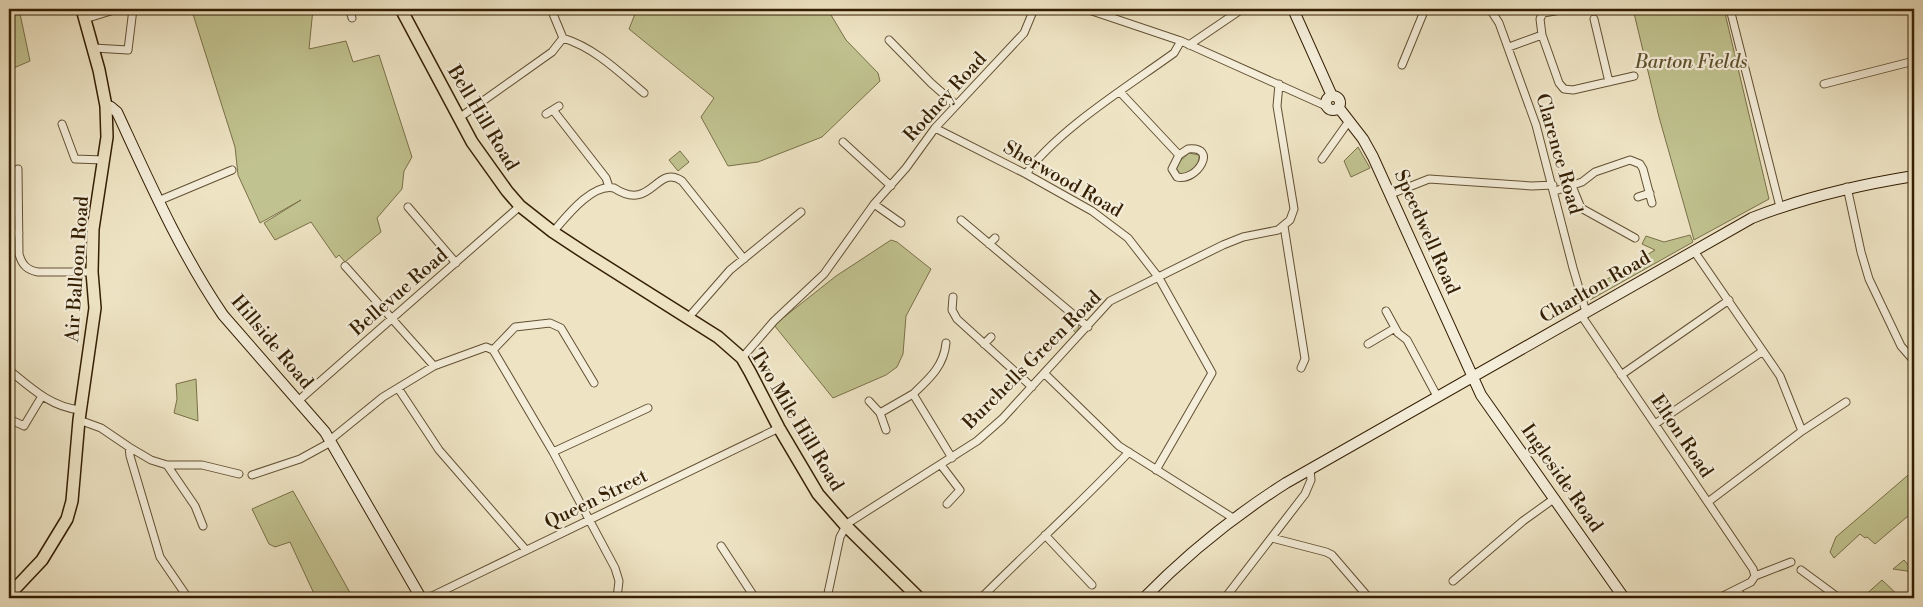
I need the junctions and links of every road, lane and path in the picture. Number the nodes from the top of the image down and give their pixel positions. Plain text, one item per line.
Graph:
1 (117, 9) edge
2 (133, 9) edge
3 (358, 9) edge
4 (550, 9) edge
5 (1034, 9) edge
6 (1086, 9) edge
7 (1242, 9) edge
8 (1293, 9) edge
9 (1298, 9) edge
10 (1425, 9) edge
11 (1490, 9) edge
12 (1566, 9) edge
13 (1730, 9) edge
14 (405, 10) edge
15 (84, 14) edge
16 (352, 18) dead end
17 (1594, 19) dead end
18 (1542, 34) junction
19 (563, 38) junction
20 (889, 40) dead end
21 (1181, 41) junction
22 (1189, 45) junction
23 (1310, 46) junction
24 (1509, 47) junction
25 (94, 48) junction
26 (1914, 61) edge
27 (1402, 65) dead end
28 (1634, 76) dead end
29 (1609, 82) junction
30 (1279, 84) junction
31 (1824, 84) dead end
32 (644, 92) dead end
33 (1120, 92) junction
34 (1332, 96) junction
35 (956, 105) junction
36 (106, 106) junction
37 (1326, 106) junction
38 (1339, 108) junction
39 (546, 114) dead end
40 (459, 118) junction
41 (1349, 121) junction
42 (62, 124) dead end
43 (935, 128) junction
44 (843, 142) dead end
45 (1179, 155) junction
46 (1322, 159) dead end
47 (104, 160) junction
48 (18, 169) dead end
49 (232, 170) dead end
50 (1026, 174) junction
51 (1914, 176) edge
52 (891, 186) junction
53 (1572, 186) junction
54 (609, 187) junction
55 (1847, 187) junction
56 (1554, 188) junction
57 (1650, 193) junction
58 (1391, 194) junction
59 (1638, 197) dead end
60 (158, 201) junction
61 (1652, 203) dead end
62 (874, 204) junction
63 (520, 206) junction
64 (408, 207) dead end
65 (1780, 207) junction
66 (802, 212) dead end
67 (961, 220) dead end
68 (901, 223) dead end
69 (1284, 226) junction
70 (19, 232) junction
71 (553, 232) junction
72 (9, 233) edge
73 (995, 238) dead end
74 (1634, 238) dead end
75 (989, 244) junction
76 (1694, 251) junction
77 (744, 259) junction
78 (456, 263) junction
79 (345, 266) dead end
80 (92, 272) junction
81 (1159, 278) junction
82 (953, 297) dead end
83 (1729, 300) junction
84 (1386, 311) dead end
85 (1584, 313) junction
86 (688, 318) junction
87 (392, 320) junction
88 (1088, 327) junction
89 (1395, 328) junction
90 (991, 337) dead end
91 (946, 343) dead end
92 (984, 344) junction
93 (1368, 344) dead end
94 (493, 350) junction
95 (1763, 351) junction
96 (742, 358) junction
97 (1914, 361) edge
98 (434, 366) junction
99 (1301, 368) dead end
100 (9, 370) edge
101 (1046, 374) junction
102 (1621, 375) junction
103 (1472, 377) junction
104 (594, 383) dead end
105 (1032, 387) junction
106 (398, 388) junction
107 (913, 394) junction
108 (42, 396) junction
109 (1437, 396) junction
110 (298, 401) junction
111 (869, 401) dead end
112 (1846, 402) dead end
113 (648, 408) dead end
114 (880, 413) junction
115 (80, 415) junction
116 (9, 419) edge
117 (1655, 424) junction
118 (779, 428) junction
119 (886, 430) dead end
120 (1802, 431) junction
121 (330, 441) junction
122 (129, 447) junction
123 (553, 452) junction
124 (1129, 452) junction
125 (952, 458) junction
126 (167, 465) junction
127 (940, 465) junction
128 (1310, 469) junction
129 (1156, 470) junction
130 (239, 474) dead end
131 (252, 475) dead end
132 (1555, 498) junction
133 (1708, 502) junction
134 (947, 504) dead end
135 (1233, 518) junction
136 (590, 520) junction
137 (203, 526) dead end
138 (845, 526) junction
139 (1045, 535) junction
140 (1272, 538) junction
141 (721, 546) dead end
142 (526, 550) junction
143 (1791, 562) dead end
144 (1801, 570) dead end
145 (1755, 576) junction
146 (1453, 581) dead end
147 (1092, 584) dead end
148 (1737, 589) junction
149 (9, 595) edge
150 (188, 598) edge
151 (421, 598) edge
152 (428, 598) edge
153 (617, 598) edge
154 (755, 598) edge
155 (826, 598) edge
156 (919, 598) edge
157 (981, 598) edge
158 (1144, 598) edge
159 (1225, 598) edge
160 (1369, 598) edge
161 (1624, 598) edge
162 (1719, 598) edge
163 (1743, 598) edge
164 (1839, 598) edge

1 - 15 street
2 - 25 street
3 - 16 street
4 - 19 street
5 - 35 street, Rodney Road
6 - 21 street
7 - 22 street
8 - 23 street, Speedwell Road
9 - 23 street, Speedwell Road
10 - 27 street
11 - 24 street, Clarence Road
12 - 18 street
13 - 65 street
14 - 40 main road, Bell Hill Road
15 - 25 main road, Air Balloon Road
17 - 29 street
18 - 24 street
18 - 29 street
19 - 32 street
19 - 40 street
20 - 35 street
21 - 22 street
21 - 33 street
22 - 30 street
23 - 34 street, Speedwell Road
24 - 56 street, Clarence Road
25 - 36 main road, Air Balloon Road
26 - 31 street
28 - 29 street
30 - 37 street
30 - 69 street
33 - 45 street
33 - 50 street
34 - 37 street
34 - 38 street, Speedwell Road
35 - 43 street, Rodney Road
36 - 47 main road, Air Balloon Road
36 - 60 street, Hillside Road
37 - 38 street
38 - 41 street, Speedwell Road
39 - 54 street
40 - 63 main road, Bell Hill Road
41 - 46 street
41 - 58 street, Speedwell Road
42 - 47 street
43 - 50 street, Sherwood Road
43 - 52 street, Rodney Road
44 - 52 street
45 - 45 street
47 - 80 main road, Air Balloon Road
48 - 70 street
49 - 60 street
50 - 81 street, Sherwood Road
51 - 55 street, Charlton Road
52 - 62 street, Rodney Road
53 - 56 street
53 - 57 street
53 - 74 street
54 - 71 street
54 - 77 street
55 - 65 street, Charlton Road
55 - 97 street
56 - 58 street
56 - 85 street, Clarence Road
57 - 59 street
57 - 61 street
58 - 103 street, Speedwell Road
60 - 110 street, Hillside Road
62 - 68 street
62 - 96 street, Rodney Road
63 - 71 main road, Bell Hill Road
63 - 78 street, Bellevue Road
64 - 78 street
65 - 76 street, Charlton Road
66 - 77 street
67 - 75 street
69 - 81 street, Burchells Green Road
69 - 99 street
70 - 72 street
70 - 80 street
71 - 86 main road, Two Mile Hill Road
73 - 75 street
75 - 88 street
76 - 83 street
76 - 85 street, Charlton Road
77 - 86 street
78 - 87 street, Bellevue Road
79 - 87 street
80 - 115 main road, Air Balloon Road
81 - 88 street, Burchells Green Road
81 - 129 street, Sherwood Road
82 - 92 street
83 - 95 street
83 - 102 street
84 - 89 street
85 - 102 street, Elton Road
85 - 103 street, Charlton Road
86 - 96 main road, Two Mile Hill Road
87 - 98 street
87 - 110 street, Bellevue Road
88 - 101 street, Burchells Green Road
89 - 93 street
89 - 109 street
90 - 92 street
91 - 107 street
92 - 105 street
94 - 98 street
94 - 104 street
94 - 123 street
95 - 117 street
95 - 120 street
96 - 118 main road, Two Mile Hill Road
98 - 106 street
100 - 108 street
101 - 105 street, Burchells Green Road
101 - 124 street
102 - 117 street, Elton Road
103 - 109 street, Charlton Road
103 - 132 street, Ingleside Road
105 - 125 street, Burchells Green Road
106 - 121 street
106 - 142 street
107 - 114 street
107 - 125 street
108 - 115 street
108 - 116 street
109 - 128 street, Charlton Road
110 - 121 street, Hillside Road
111 - 114 street
112 - 120 street
113 - 123 street
114 - 119 street
115 - 122 street
115 - 149 main road, Air Balloon Road
117 - 133 street, Elton Road
118 - 136 street, Queen Street
118 - 138 main road, Two Mile Hill Road
120 - 133 street
121 - 131 street
121 - 151 street, Hillside Road
122 - 126 street
122 - 150 street
123 - 136 street
124 - 129 street
124 - 139 street
125 - 127 street, Burchells Green Road
126 - 130 street
126 - 137 street
127 - 134 street
127 - 138 street, Burchells Green Road
128 - 135 street, Charlton Road
128 - 140 street
129 - 135 street
132 - 146 street
132 - 161 street, Ingleside Road
133 - 145 street, Elton Road
135 - 158 street, Charlton Road
136 - 142 street, Queen Street
136 - 153 street
138 - 155 street
138 - 156 main road, Two Mile Hill Road
139 - 147 street
139 - 157 street
140 - 159 street
140 - 160 street
141 - 154 street
142 - 152 street, Queen Street
143 - 145 street
144 - 164 street
145 - 148 street
148 - 162 street
148 - 163 street

